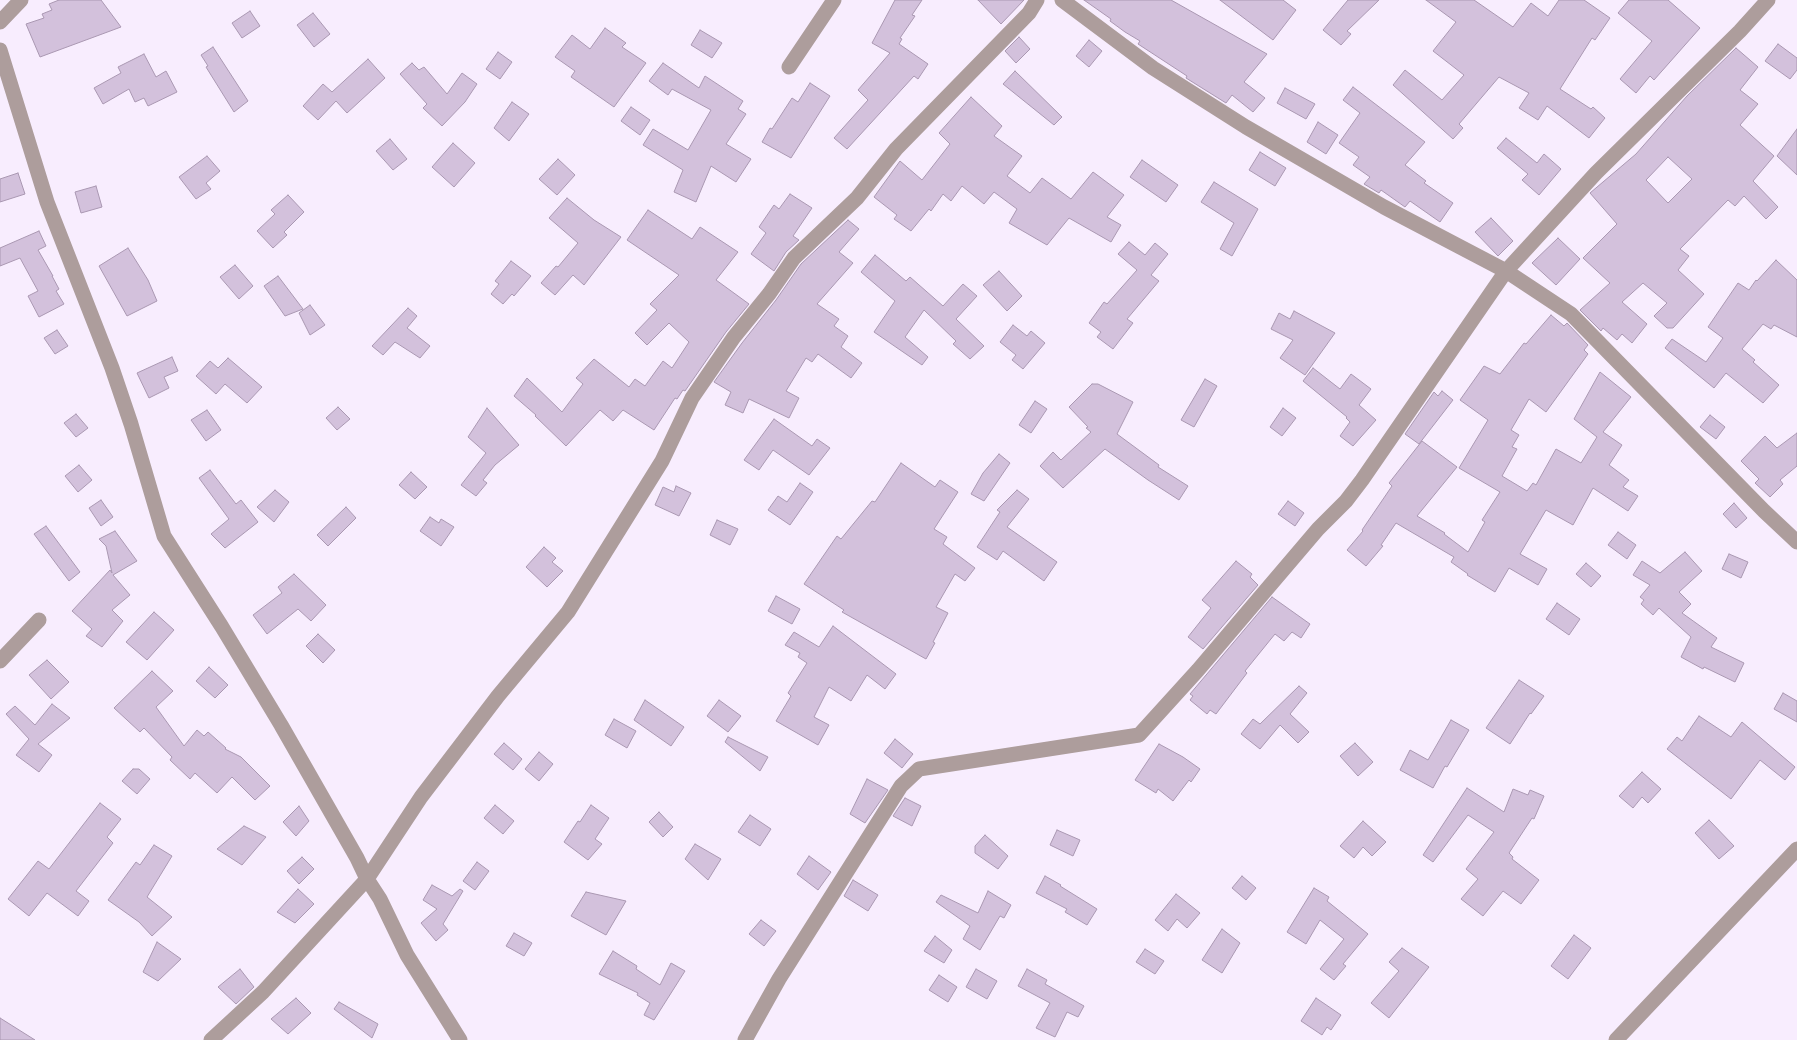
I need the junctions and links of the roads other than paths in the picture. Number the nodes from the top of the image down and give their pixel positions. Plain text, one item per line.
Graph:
1 (21, 0) edge
2 (834, 0) edge
3 (1037, 0) edge
4 (1062, 0) edge
5 (1768, 0) edge
6 (0, 22) edge
7 (0, 50) edge
8 (789, 67) dead end
9 (1506, 271) junction
10 (1797, 542) edge
11 (39, 620) dead end
12 (0, 661) edge
13 (1797, 849) edge
14 (367, 879) junction
15 (211, 1040) edge
16 (460, 1040) edge
17 (745, 1040) edge
18 (1616, 1040) edge

1 - 6 street
2 - 8 street
3 - 14 street
4 - 9 street
5 - 9 street
7 - 14 street
9 - 10 street
9 - 17 street
11 - 12 street
13 - 18 street
14 - 15 street
14 - 16 street

